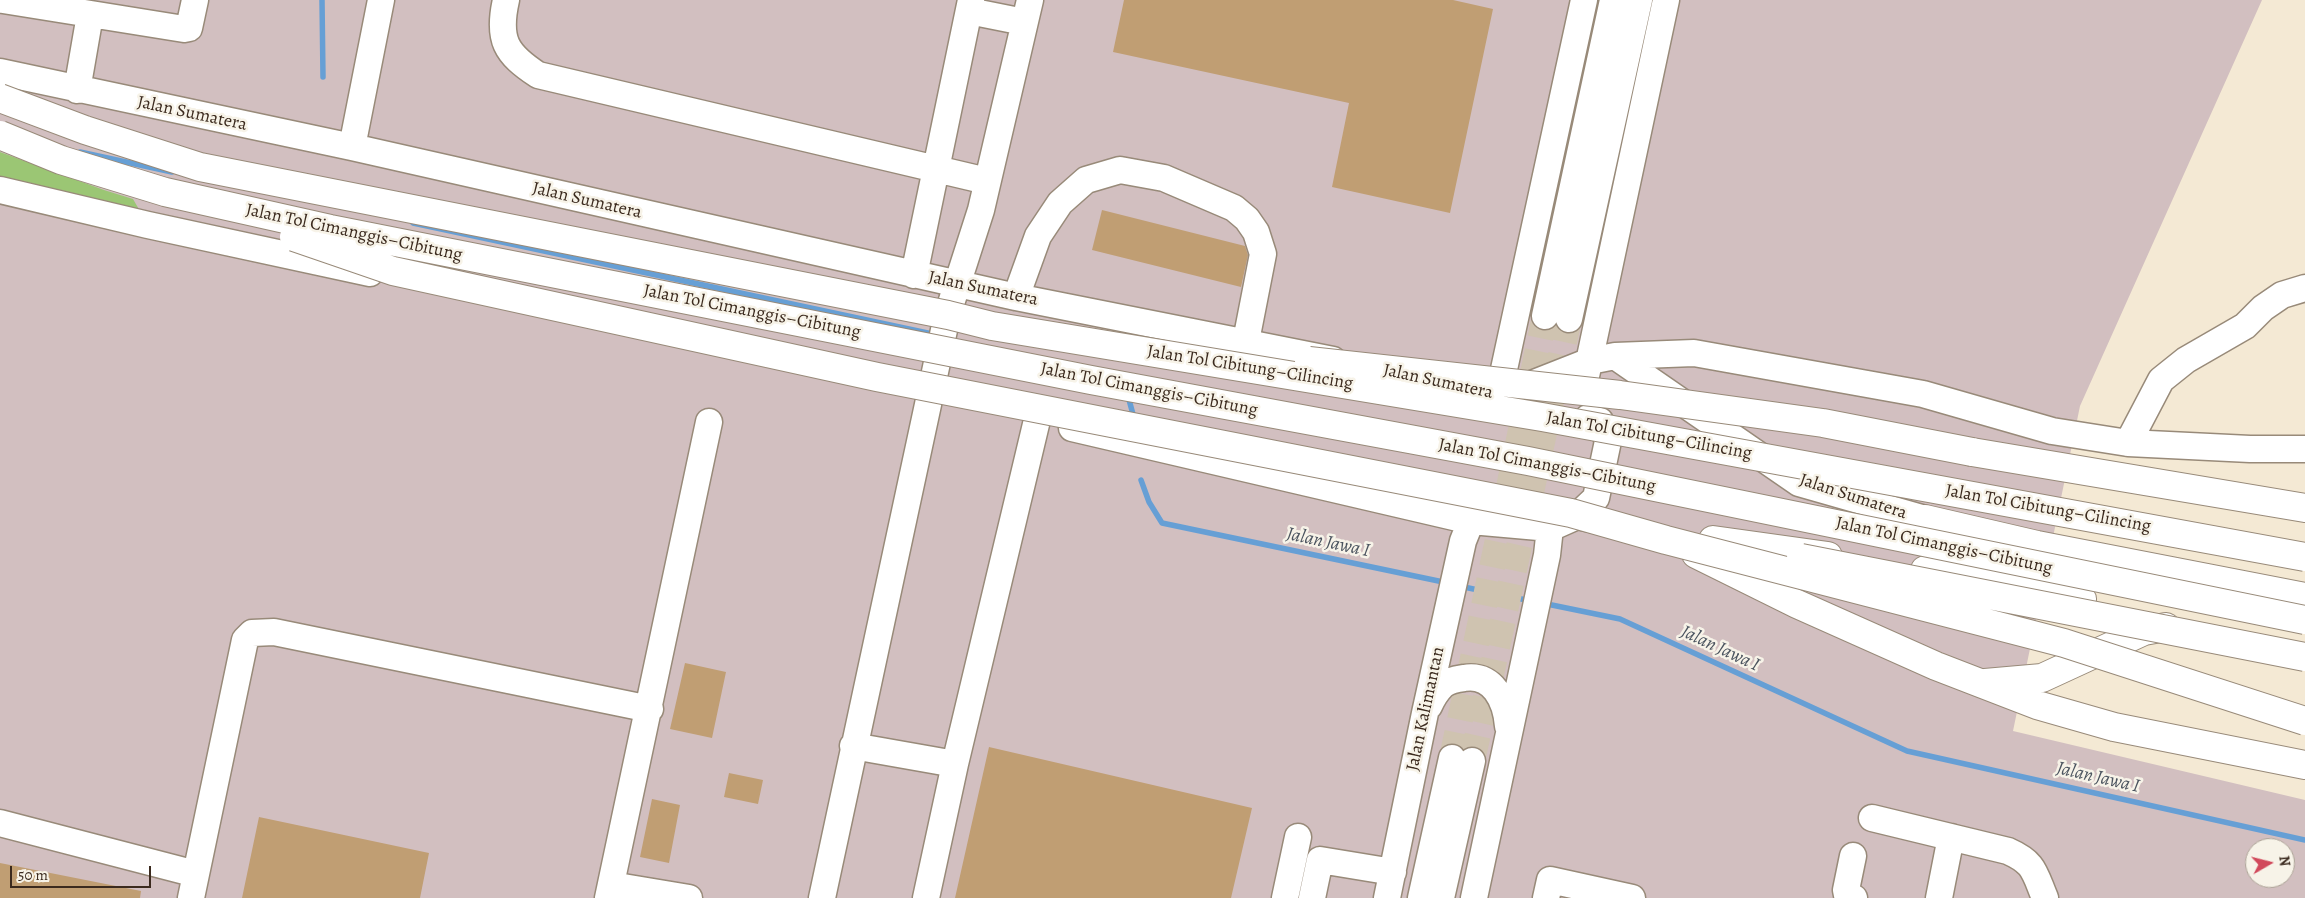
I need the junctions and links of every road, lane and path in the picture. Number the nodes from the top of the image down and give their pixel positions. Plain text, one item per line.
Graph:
1 (3, 0) edge
2 (195, 0) edge
3 (381, 0) edge
4 (506, 0) edge
5 (1584, 0) edge
6 (1613, 0) edge
7 (1639, 0) edge
8 (1666, 0) edge
9 (970, 6) edge
10 (1027, 11) edge
11 (90, 15) junction
12 (0, 72) edge
13 (76, 90) junction
14 (0, 98) edge
15 (0, 135) edge
16 (352, 147) junction
17 (937, 168) junction
18 (987, 181) junction
19 (0, 190) edge
20 (165, 192) junction
21 (914, 275) junction
22 (959, 284) junction
23 (2305, 288) edge
24 (1016, 297) junction
25 (992, 326) junction
26 (1246, 341) junction
27 (1616, 356) junction
28 (1590, 361) junction
29 (932, 395) junction
30 (1498, 397) junction
31 (1589, 418) junction
32 (1037, 420) junction
33 (709, 422) dead end
34 (2128, 443) junction
35 (2305, 449) edge
36 (2200, 490) junction
37 (2305, 499) edge
38 (2305, 508) edge
39 (1566, 519) junction
40 (1925, 519) joint
41 (1471, 521) junction
42 (1606, 521) junction
43 (1713, 540) joint
44 (2305, 557) edge
45 (2305, 597) edge
46 (2305, 620) edge
47 (2192, 622) junction
48 (2305, 649) edge
49 (2305, 657) edge
50 (1979, 683) junction
51 (650, 709) junction
52 (1424, 714) junction
53 (2305, 721) edge
54 (1508, 735) junction
55 (853, 746) junction
56 (956, 764) junction
57 (2305, 766) edge
58 (1872, 818) dead end
59 (0, 823) edge
60 (1298, 837) dead end
61 (1951, 837) junction
62 (1853, 856) dead end
63 (1393, 872) junction
64 (193, 886) edge
65 (610, 891) edge
66 (689, 898) edge
67 (822, 898) edge
68 (926, 898) edge
69 (1285, 898) edge
70 (1312, 898) edge
71 (1387, 898) edge
72 (1421, 898) edge
73 (1442, 898) edge
74 (1474, 898) edge
75 (1546, 898) edge
76 (1632, 898) edge
77 (1854, 898) edge
78 (1939, 898) edge
79 (2045, 898) edge

1 - 11 street
2 - 11 street
3 - 16 street
4 - 17 street
5 - 30 street
6 - 7 street
8 - 28 street
9 - 10 street
9 - 17 street
10 - 18 street
11 - 13 street
12 - 13 street, Jalan Sumatera
13 - 16 street, Jalan Sumatera
14 - 25 highway, Jalan Tol Cimanggis–Cibitung, bridge
15 - 20 highway, Jalan Tol Cimanggis–Cibitung, bridge
16 - 21 street, Jalan Sumatera
17 - 18 street
17 - 21 street
18 - 22 street
19 - 29 street
20 - 39 highway, bridge
20 - 46 highway, Jalan Tol Cimanggis–Cibitung, bridge
21 - 22 street, Jalan Sumatera
22 - 24 street, Jalan Sumatera
22 - 29 street
23 - 34 street
24 - 26 street, Jalan Sumatera
24 - 26 street
25 - 36 highway, bridge
25 - 44 highway, Jalan Tol Cibitung–Cilincing, bridge
26 - 30 street, Jalan Sumatera
27 - 28 street, Jalan Sumatera
27 - 34 street
27 - 40 street, Jalan Sumatera
28 - 30 street, Jalan Sumatera
28 - 31 street
29 - 32 street
29 - 55 street
30 - 31 street
31 - 39 street
32 - 41 street
32 - 56 street
33 - 51 street
34 - 35 street
36 - 37 highway
36 - 38 highway
39 - 41 street
39 - 42 street
39 - 49 highway, bridge
39 - 53 highway, bridge
39 - 54 street
40 - 45 highway
41 - 52 street, Jalan Kalimantan
42 - 43 street
42 - 50 highway
43 - 47 highway
47 - 48 highway
47 - 50 highway
50 - 57 highway
51 - 64 street
51 - 65 street
52 - 54 street
52 - 63 street, Jalan Kalimantan
54 - 74 street
55 - 56 street
55 - 67 street
56 - 68 street
58 - 61 street
59 - 64 street
60 - 69 street
61 - 78 street
61 - 79 street
62 - 77 street
63 - 70 street
63 - 71 street, Jalan Kalimantan
65 - 66 street
72 - 73 street
75 - 76 street

